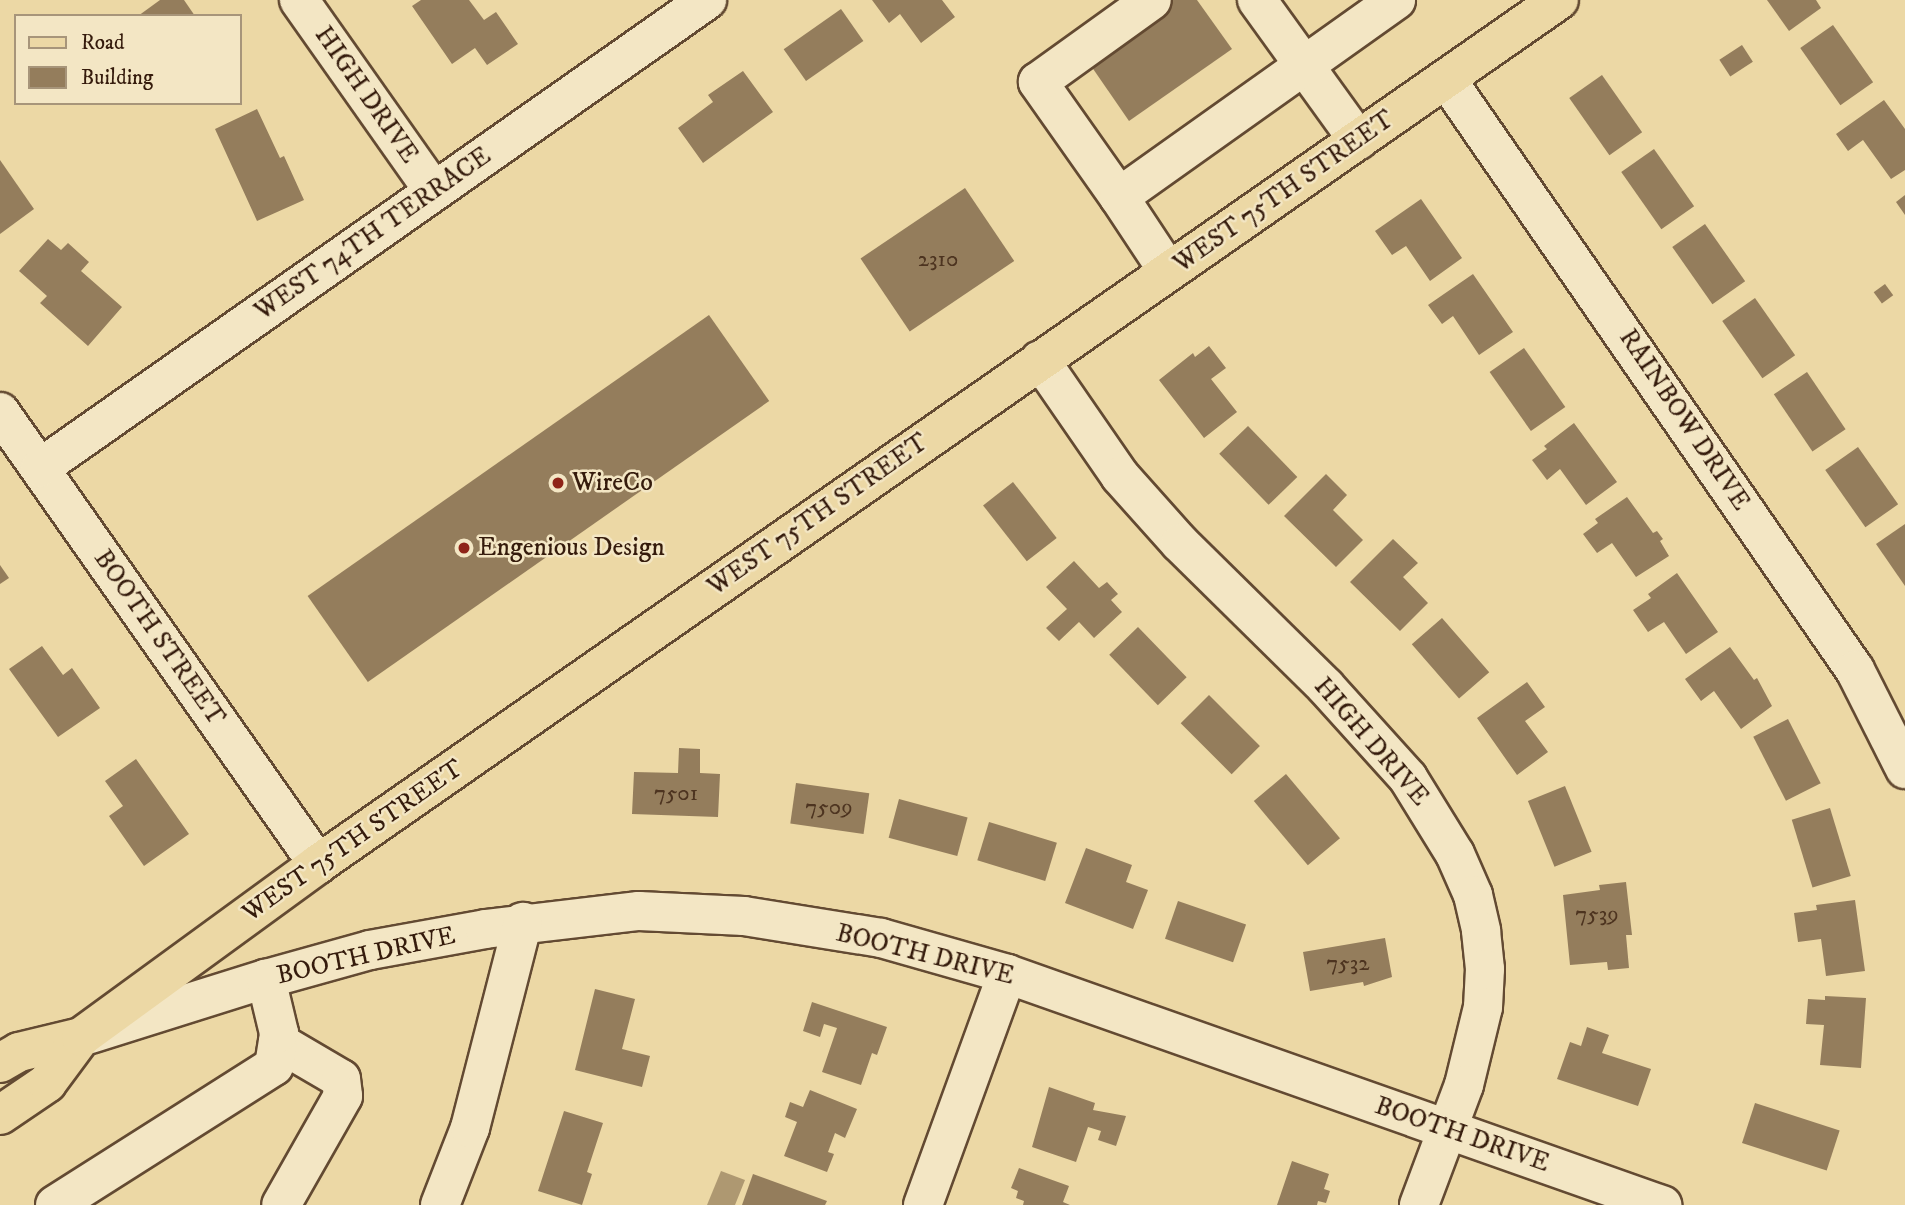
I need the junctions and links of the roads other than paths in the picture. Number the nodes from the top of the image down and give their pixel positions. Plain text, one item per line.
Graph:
1 (299, 0) edge
2 (707, 0) edge
3 (1152, 0) edge
4 (1257, 0) edge
5 (1396, 0) edge
6 (1548, 3) edge
7 (1304, 65) junction
8 (1447, 80) junction
9 (1358, 140) junction
10 (433, 190) junction
11 (1119, 197) junction
12 (1168, 271) junction
13 (1040, 360) junction
14 (0, 412) edge
15 (40, 468) junction
16 (1905, 769) edge
17 (318, 864) junction
18 (523, 922) junction
19 (1007, 974) junction
20 (267, 979) junction
21 (81, 1037) junction
22 (278, 1042) junction
23 (0, 1063) edge
24 (0, 1115) edge
25 (1447, 1130) junction
26 (55, 1205) edge
27 (281, 1205) edge
28 (440, 1205) edge
29 (923, 1205) edge
30 (1419, 1205) edge
31 (1662, 1205) edge

1 - 10 street, HIGH DRIVE
2 - 10 street, WEST 74TH TERRACE
3 - 11 street
4 - 7 street
5 - 7 street
6 - 8 main road, WEST 75TH STREET
7 - 9 street
7 - 11 street
8 - 9 main road, WEST 75TH STREET
8 - 16 street, RAINBOW DRIVE
9 - 12 main road, WEST 75TH STREET
10 - 15 street, WEST 74TH TERRACE
11 - 12 street
12 - 13 main road, WEST 75TH STREET
13 - 17 main road, WEST 75TH STREET
13 - 25 street, HIGH DRIVE
14 - 15 street, BOOTH STREET
15 - 17 street, BOOTH STREET
17 - 21 main road, WEST 75TH STREET
18 - 19 street, BOOTH DRIVE
18 - 20 street, BOOTH DRIVE
18 - 28 street
19 - 25 street, BOOTH DRIVE
19 - 29 street
20 - 21 street, BOOTH DRIVE
20 - 22 street
21 - 23 main road, WEST 75TH STREET
21 - 24 main road, WEST 75TH STREET
22 - 26 street
22 - 27 street
25 - 30 street, HIGH DRIVE
25 - 31 street, BOOTH DRIVE

